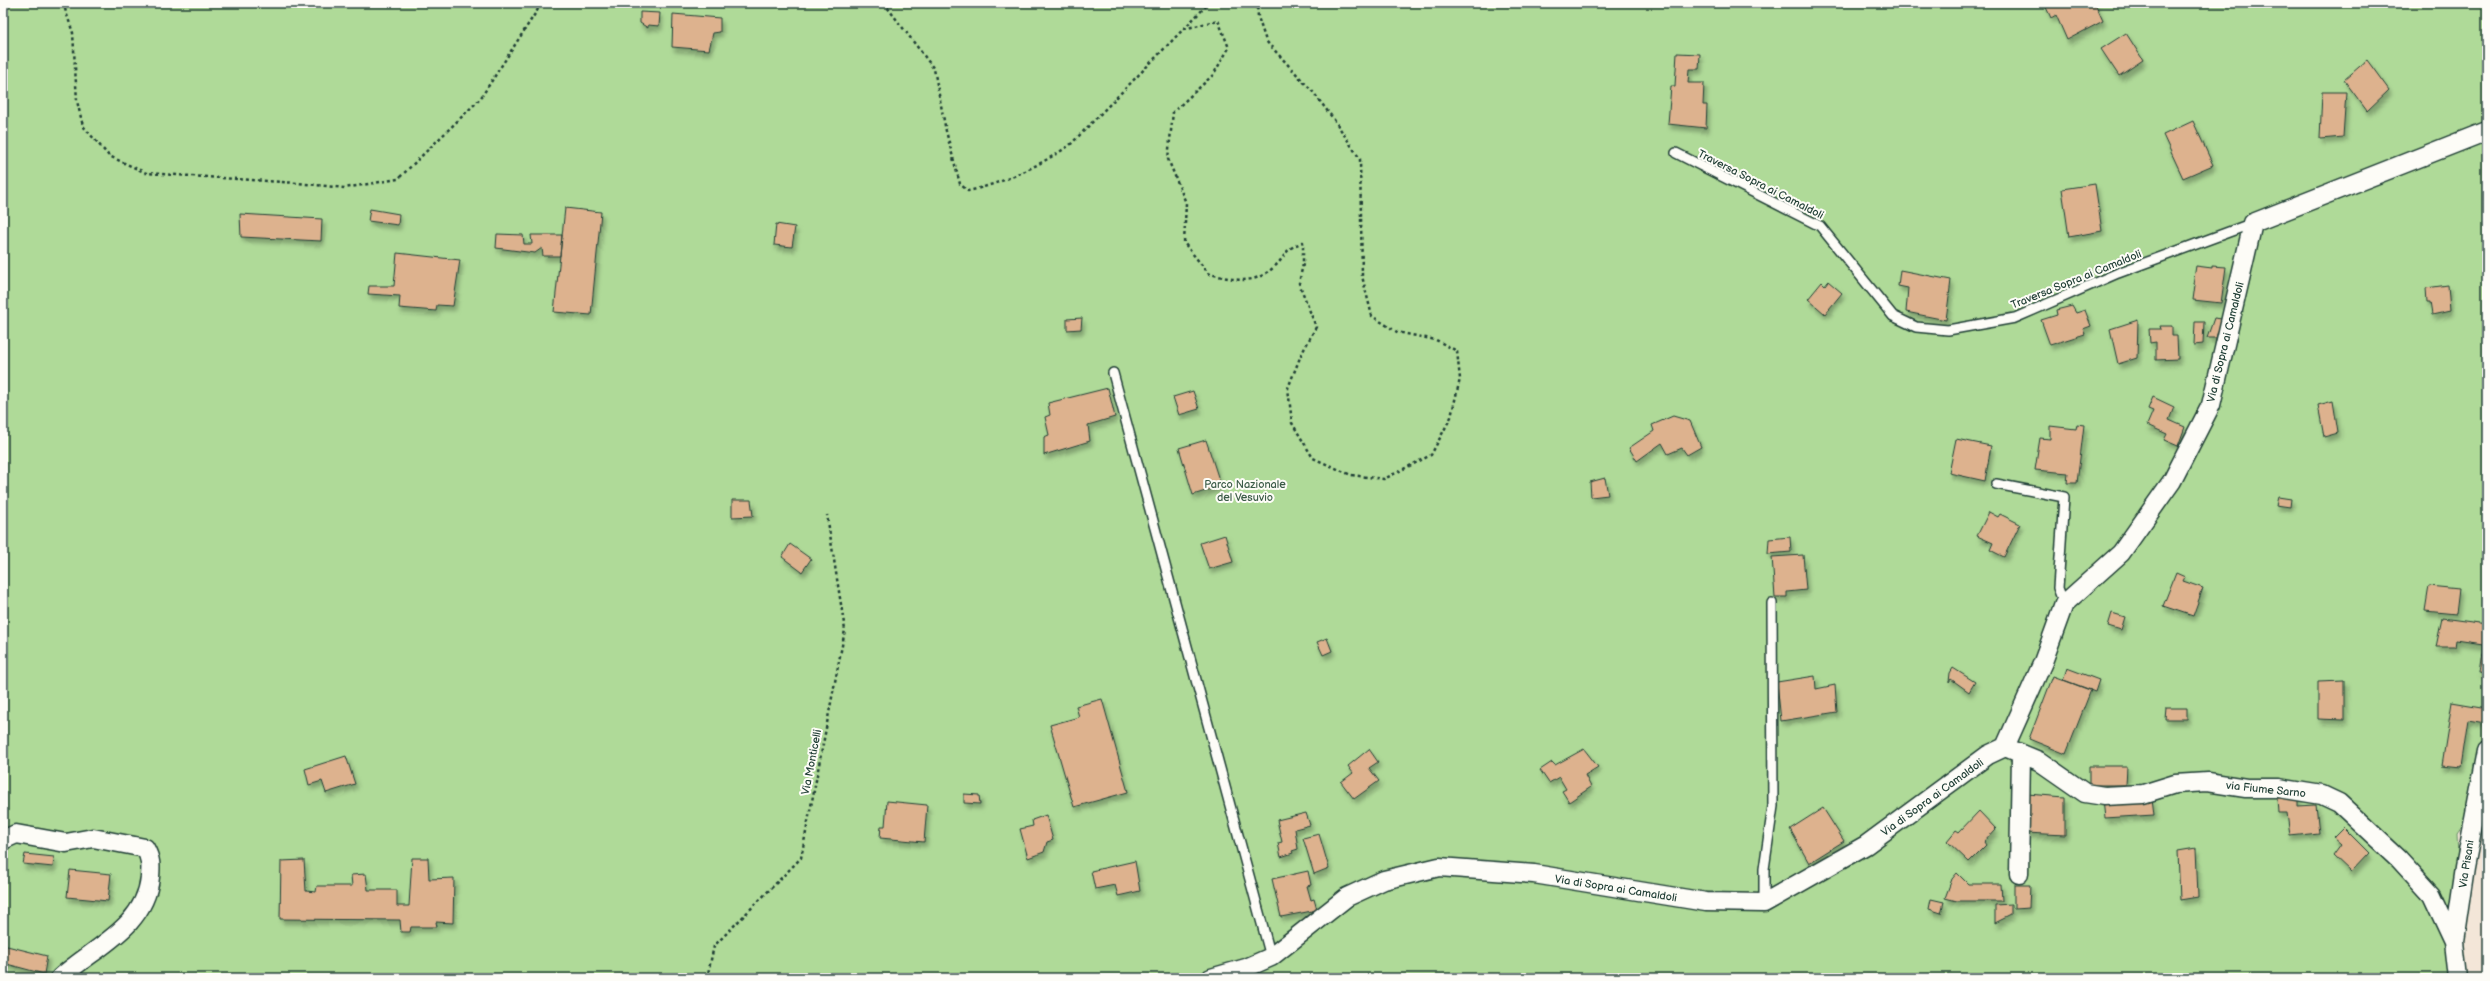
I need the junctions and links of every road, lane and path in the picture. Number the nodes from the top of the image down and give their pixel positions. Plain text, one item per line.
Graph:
1 (63, 3) edge
2 (542, 3) edge
3 (884, 3) edge
4 (1208, 3) edge
5 (1257, 3) edge
6 (1184, 28) junction
7 (2487, 131) edge
8 (1676, 153) dead end
9 (2253, 223) junction
10 (1113, 373) dead end
11 (1996, 484) dead end
12 (828, 515) dead end
13 (1772, 603) dead end
14 (2064, 604) junction
15 (2005, 747) junction
16 (2487, 751) edge
17 (2021, 755) junction
18 (3, 840) edge
19 (2019, 874) dead end
20 (1764, 903) junction
21 (2454, 942) junction
22 (1271, 956) junction
23 (60, 978) edge
24 (707, 978) edge
25 (1211, 978) edge
26 (2458, 978) edge

1 - 2 path
3 - 6 path
4 - 6 path
5 - 6 path
7 - 9 street
8 - 9 lane, Traversa Sopra ai Camaldoli
9 - 14 street, Via di Sopra ai Camaldoli
10 - 22 lane
11 - 14 lane
12 - 24 path, Via Monticelli
13 - 20 lane
14 - 15 street, Via di Sopra ai Camaldoli
15 - 17 street
15 - 20 street, Via di Sopra ai Camaldoli
16 - 21 street, Via Pisani
17 - 19 street
17 - 21 street, via Fiume Sarno
18 - 23 street
20 - 22 street, Via di Sopra ai Camaldoli
21 - 26 street, Via Pisani
22 - 25 street, Via di Sopra ai Camaldoli

